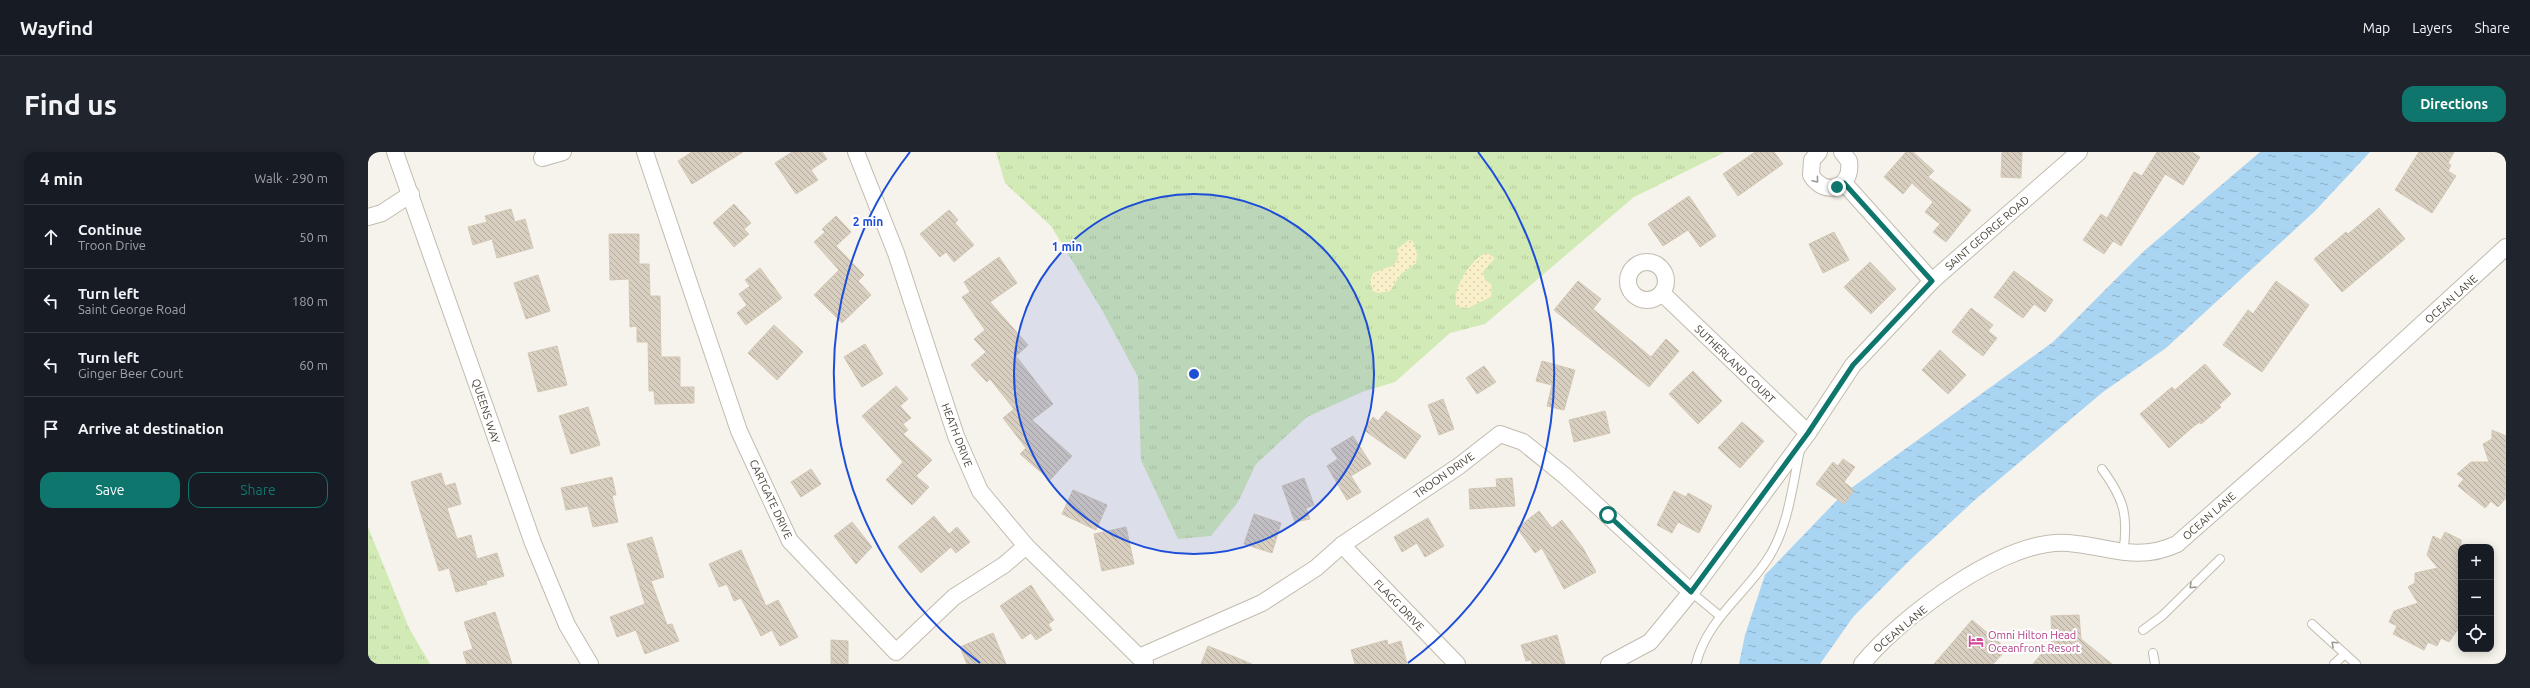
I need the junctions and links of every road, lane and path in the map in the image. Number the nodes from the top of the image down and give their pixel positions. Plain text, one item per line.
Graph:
1 (395, 152) edge
2 (563, 152) edge
3 (645, 152) edge
4 (856, 152) edge
5 (1819, 152) edge
6 (1842, 152) edge
7 (2079, 152) edge
8 (542, 158) dead end
9 (1844, 183) junction
10 (411, 194) junction
11 (368, 217) edge
12 (2506, 247) edge
13 (1932, 281) junction
14 (1662, 294) dead end
15 (1805, 436) junction
16 (2102, 468) dead end
17 (1342, 545) junction
18 (1026, 546) junction
19 (2123, 554) junction
20 (2220, 559) dead end
21 (1691, 592) junction
22 (1720, 616) junction
23 (2312, 624) dead end
24 (2143, 630) dead end
25 (2153, 653) dead end
26 (2345, 654) junction
27 (1142, 660) edge
28 (590, 664) edge
29 (1457, 664) edge
30 (1609, 664) edge
31 (1696, 664) edge
32 (1862, 664) edge
33 (2155, 664) edge
34 (2334, 664) edge
35 (2356, 664) edge

1 - 10 street, QUEENS WAY
2 - 8 street
3 - 18 street, CARTGATE DRIVE
4 - 18 street, HEATH DRIVE
5 -> 9 street
6 - 9 street
7 - 13 street, SAINT GEORGE ROAD
9 - 13 street
10 - 11 street
10 - 28 street, QUEENS WAY
12 - 19 street, OCEAN LANE
13 - 15 street, SAINT GEORGE ROAD
14 - 15 street, SUTHERLAND COURT
15 - 21 street, SAINT GEORGE ROAD
15 - 22 lane
16 - 19 lane
17 - 21 street, TROON DRIVE
17 - 27 street, TROON DRIVE
17 - 29 street, FLAGG DRIVE
18 - 27 street, HEATH DRIVE
19 - 32 street, OCEAN LANE
20 -> 24 lane
21 - 22 lane, TROON DRIVE
21 - 30 street, SAINT GEORGE ROAD
22 - 31 lane
26 -> 23 lane
25 - 33 lane
26 - 34 lane
26 - 35 lane

